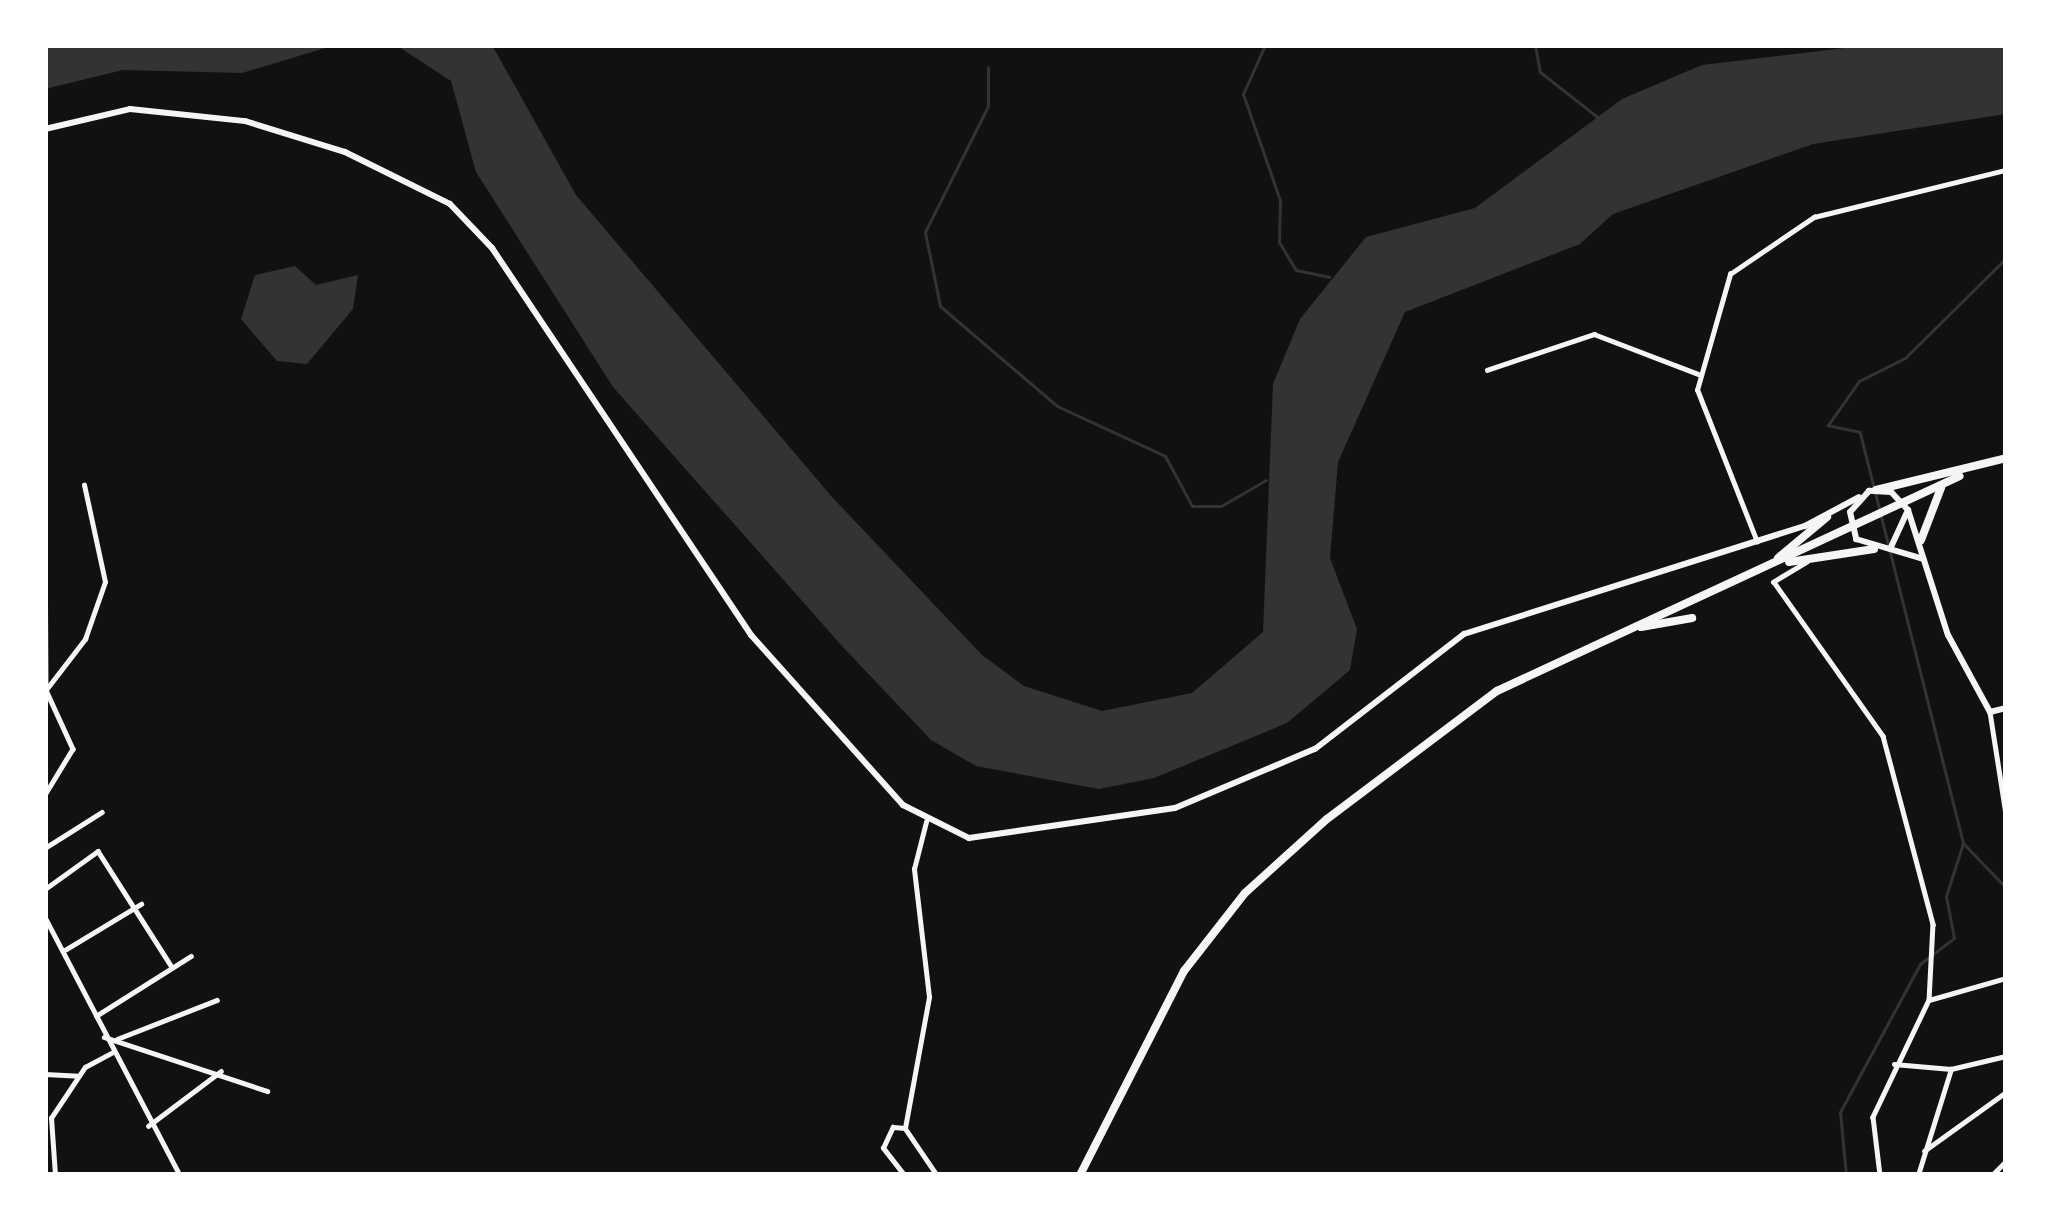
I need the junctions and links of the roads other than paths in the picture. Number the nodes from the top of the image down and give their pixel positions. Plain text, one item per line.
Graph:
1 (45, 129) edge
2 (2006, 170) edge
3 (1487, 370) dead end
4 (1698, 374) junction
5 (2006, 458) edge
6 (1960, 476) junction
7 (1945, 483) junction
8 (84, 485) dead end
9 (1876, 490) junction
10 (1859, 497) junction
11 (45, 507) edge
12 (1907, 508) junction
13 (1827, 517) junction
14 (1805, 526) junction
15 (1817, 528) junction
16 (1851, 530) junction
17 (1838, 535) junction
18 (1921, 540) junction
19 (1757, 542) junction
20 (1892, 547) junction
21 (1874, 549) junction
22 (1826, 552) junction
23 (1926, 561) junction
24 (1765, 568) junction
25 (1692, 618) dead end
26 (1628, 629) junction
27 (46, 690) edge
28 (2006, 708) edge
29 (1990, 712) junction
30 (1994, 727) junction
31 (2006, 727) edge
32 (45, 770) edge
33 (55, 777) junction
34 (45, 795) edge
35 (102, 812) dead end
36 (2006, 814) edge
37 (926, 821) junction
38 (45, 848) edge
39 (45, 889) edge
40 (141, 904) junction
41 (45, 917) edge
42 (65, 950) junction
43 (191, 956) dead end
44 (172, 967) junction
45 (2006, 978) edge
46 (217, 1000) dead end
47 (1929, 1000) junction
48 (96, 1016) junction
49 (104, 1036) junction
50 (113, 1040) junction
51 (111, 1053) junction
52 (2006, 1056) edge
53 (1894, 1064) junction
54 (1951, 1069) junction
55 (221, 1070) junction
56 (45, 1075) edge
57 (79, 1076) junction
58 (267, 1091) dead end
59 (2006, 1092) edge
60 (148, 1126) junction
61 (905, 1128) junction
62 (48, 1134) edge
63 (1924, 1150) junction
64 (2006, 1161) edge
65 (55, 1175) edge
66 (180, 1175) edge
67 (904, 1175) edge
68 (937, 1175) edge
69 (1080, 1175) edge
70 (1880, 1175) edge
71 (1918, 1175) edge
72 (1992, 1175) edge

1 - 37 street
2 - 4 street
3 - 4 street
4 - 19 street
5 - 6 highway
6 - 7 highway
6 - 9 highway
7 - 12 highway
7 - 18 highway
8 - 27 street
9 - 10 street
9 - 12 street
10 - 13 street
10 - 16 street
11 - 27 street
12 - 16 highway
12 - 18 street
12 - 20 street
13 - 14 street
13 - 15 highway
14 - 15 street
14 - 19 street
15 - 17 street
15 - 24 highway
16 - 17 highway
16 - 21 street
17 - 24 highway
18 - 23 street
19 - 37 street
20 - 21 street
20 - 23 street
21 - 22 highway
22 - 24 highway
22 - 47 street
23 - 29 street
24 - 26 highway
25 - 26 highway
26 - 69 highway
27 - 33 street
28 - 29 street
29 - 30 street
30 - 31 street
30 - 36 street
32 - 33 street
33 - 34 street
35 - 38 street
37 - 61 street
39 - 40 street
40 - 42 street
40 - 44 street
41 - 42 street
42 - 48 street
43 - 44 street
44 - 48 street
45 - 47 street
46 - 50 street
47 - 53 street
48 - 49 street
49 - 50 street
49 - 51 street
50 - 55 street
51 - 57 street
51 - 60 street
52 - 54 street
53 - 54 street
53 - 70 street
54 - 63 street
55 - 58 street
55 - 60 street
56 - 57 street
57 - 62 street
59 - 63 street
60 - 66 street
61 - 67 street
61 - 68 street
62 - 65 street
63 - 71 street
64 - 72 street

